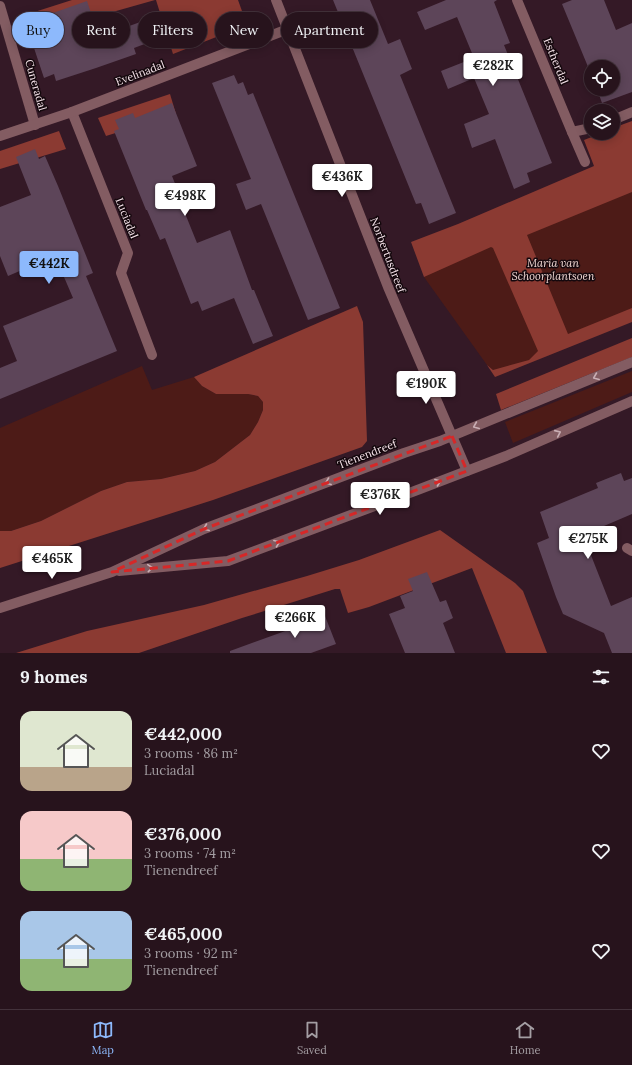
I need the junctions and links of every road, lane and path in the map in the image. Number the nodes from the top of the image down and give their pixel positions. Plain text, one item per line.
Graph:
1 (276, 0) edge
2 (517, 0) edge
3 (0, 6) edge
4 (281, 12) edge
5 (281, 32) edge
6 (295, 48) edge
7 (72, 112) junction
8 (632, 112) edge
9 (620, 117) edge
10 (35, 125) junction
11 (584, 129) edge
12 (572, 132) junction
13 (0, 136) edge
14 (585, 162) dead end
15 (152, 355) dead end
16 (632, 362) edge
17 (632, 400) edge
18 (452, 436) junction
19 (467, 471) junction
20 (112, 572) junction
21 (0, 608) edge

1 - 4 street, Norbertusdreef
2 - 12 street, Estherdal
3 - 10 street, Cuneradal
5 - 7 street, Evelinadal
6 - 18 street, Norbertusdreef
7 - 10 street, Evelinadal
7 - 15 street, Luciadal
8 - 9 street
10 - 13 street, Evelinadal
11 - 12 street
12 - 14 street, Estherdal
16 -> 18 street, Tienendreef
19 -> 17 street, Tienendreef
18 - 19 street, Norbertusdreef
18 -> 20 street, Tienendreef
20 -> 19 street, Tienendreef
20 - 21 street, Tienendreef

